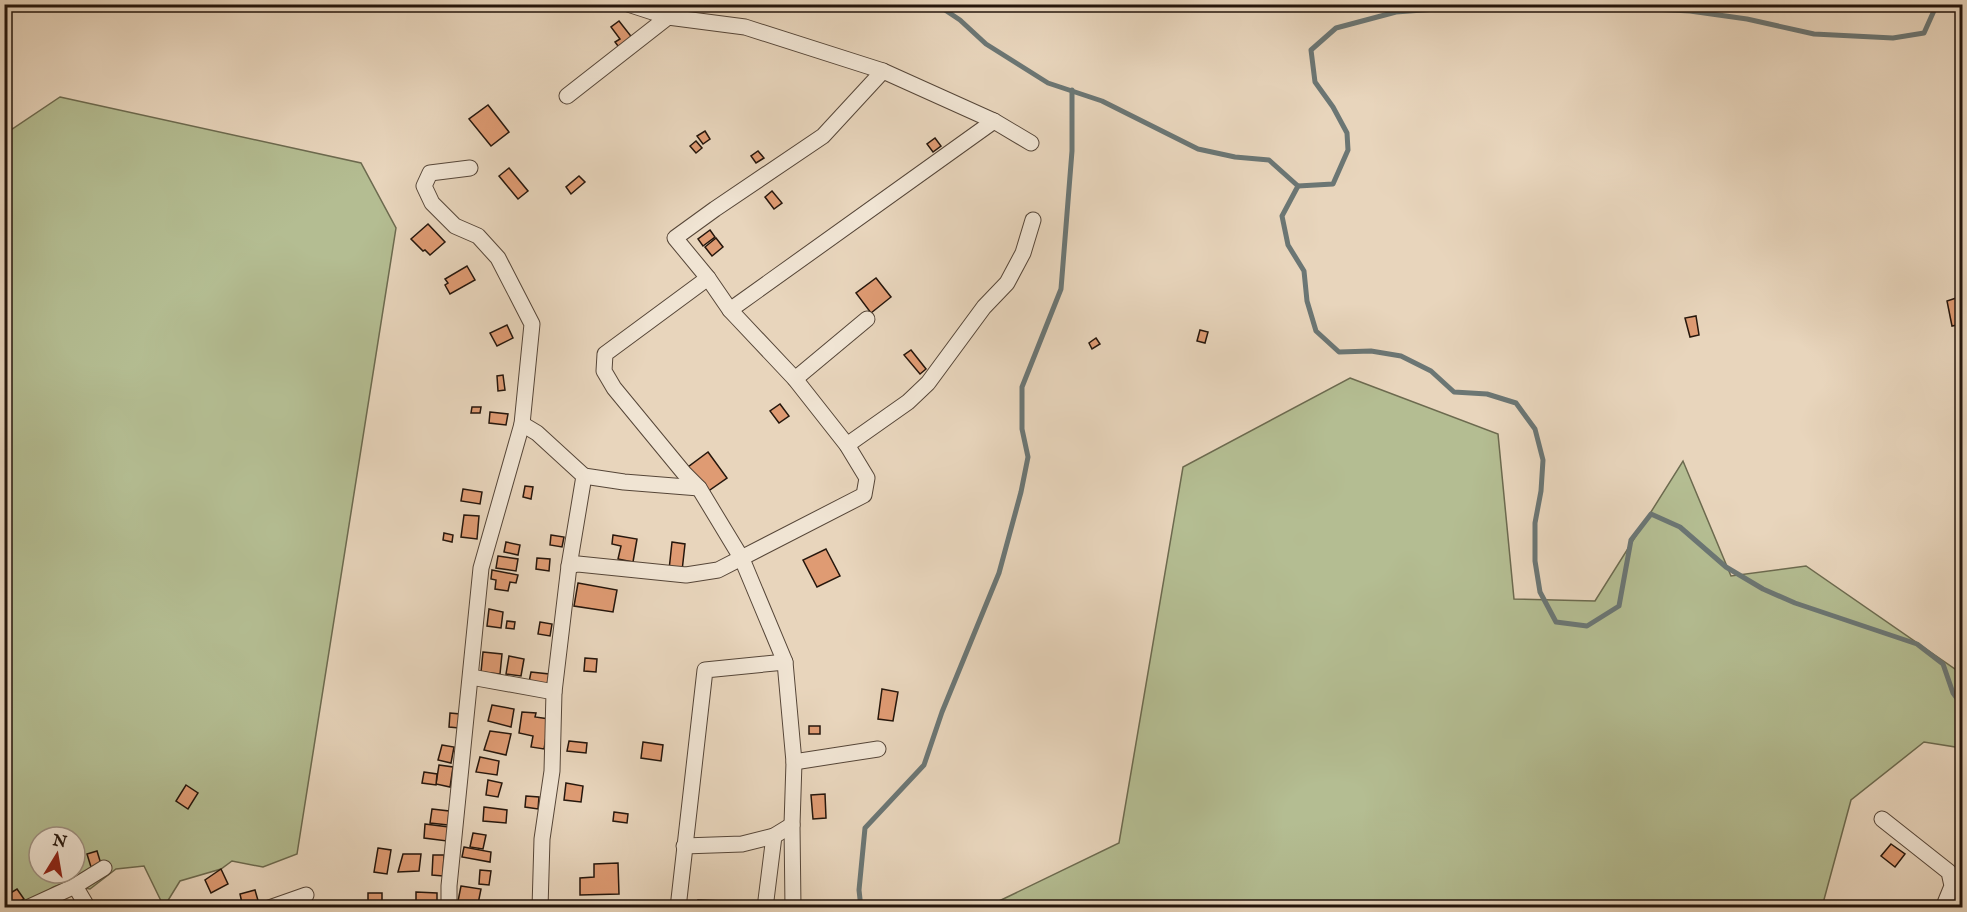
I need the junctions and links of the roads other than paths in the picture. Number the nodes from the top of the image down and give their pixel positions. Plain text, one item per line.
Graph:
1 (628, 4) edge
2 (668, 17) junction
3 (883, 70) junction
4 (567, 96) dead end
5 (994, 121) junction
6 (1031, 142) dead end
7 (470, 168) dead end
8 (1033, 220) dead end
9 (708, 278) junction
10 (730, 310) junction
11 (867, 319) dead end
12 (795, 379) junction
13 (522, 424) junction
14 (847, 445) junction
15 (584, 476) junction
16 (699, 488) junction
17 (742, 559) junction
18 (569, 566) junction
19 (785, 662) junction
20 (471, 677) junction
21 (554, 692) junction
22 (879, 749) dead end
23 (794, 762) junction
24 (1882, 819) dead end
25 (792, 825) junction
26 (774, 837) junction
27 (684, 846) junction
28 (104, 868) dead end
29 (75, 886) junction
30 (306, 895) dead end
31 (27, 908) edge
32 (88, 908) edge
33 (269, 908) edge
34 (449, 908) edge
35 (540, 908) edge
36 (678, 908) edge
37 (765, 908) edge
38 (793, 908) edge
39 (1943, 908) edge

1 - 2 street
2 - 3 street
2 - 4 street
3 - 5 street
3 - 9 street
5 - 6 street
5 - 10 street
7 - 13 street
8 - 14 street
9 - 10 street
9 - 16 street
10 - 12 street
11 - 12 street
12 - 14 street
13 - 15 street
13 - 20 street
14 - 17 street
15 - 16 street
15 - 18 street
16 - 17 street
17 - 18 street
17 - 19 street
18 - 21 street
19 - 23 street
19 - 27 street
20 - 21 street
20 - 34 street
21 - 35 street
22 - 23 street
23 - 25 street
24 - 39 street
25 - 26 street
25 - 38 street
26 - 27 street
26 - 37 street
27 - 36 street
28 - 29 street
29 - 31 street
29 - 32 street
30 - 33 street

